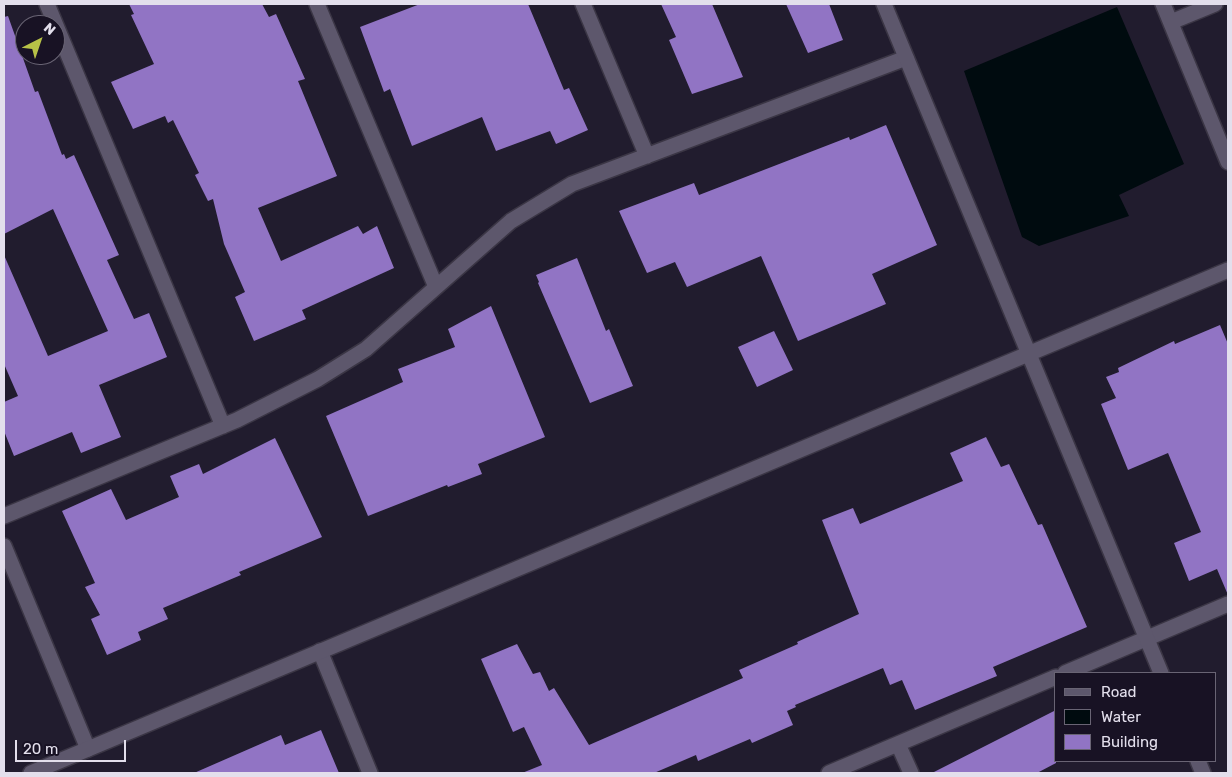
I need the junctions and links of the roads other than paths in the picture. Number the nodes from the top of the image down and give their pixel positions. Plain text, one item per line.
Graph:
1 (47, 4) edge
2 (317, 4) edge
3 (583, 4) edge
4 (884, 4) edge
5 (1163, 4) edge
6 (1215, 4) edge
7 (1171, 22) junction
8 (906, 58) junction
9 (647, 156) junction
10 (1228, 162) edge
11 (1228, 270) edge
12 (436, 287) junction
13 (1029, 353) junction
14 (223, 426) junction
15 (4, 516) edge
16 (4, 546) edge
17 (1228, 604) edge
18 (1147, 638) junction
19 (320, 651) junction
20 (1067, 672) edge
21 (1161, 672) edge
22 (1054, 678) edge
23 (898, 744) junction
24 (88, 749) junction
25 (31, 773) edge
26 (370, 773) edge
27 (829, 773) edge
28 (911, 773) edge

1 - 14 street
2 - 12 street
3 - 9 street
4 - 8 street
5 - 7 street
6 - 7 street
7 - 10 street
8 - 9 street
8 - 13 street
9 - 12 street
11 - 13 street
12 - 14 street
13 - 18 street
13 - 19 street
14 - 15 street
16 - 24 street
17 - 18 street
18 - 20 street
18 - 21 street
19 - 24 street
19 - 26 street
22 - 23 street
23 - 27 street
23 - 28 street
24 - 25 street

